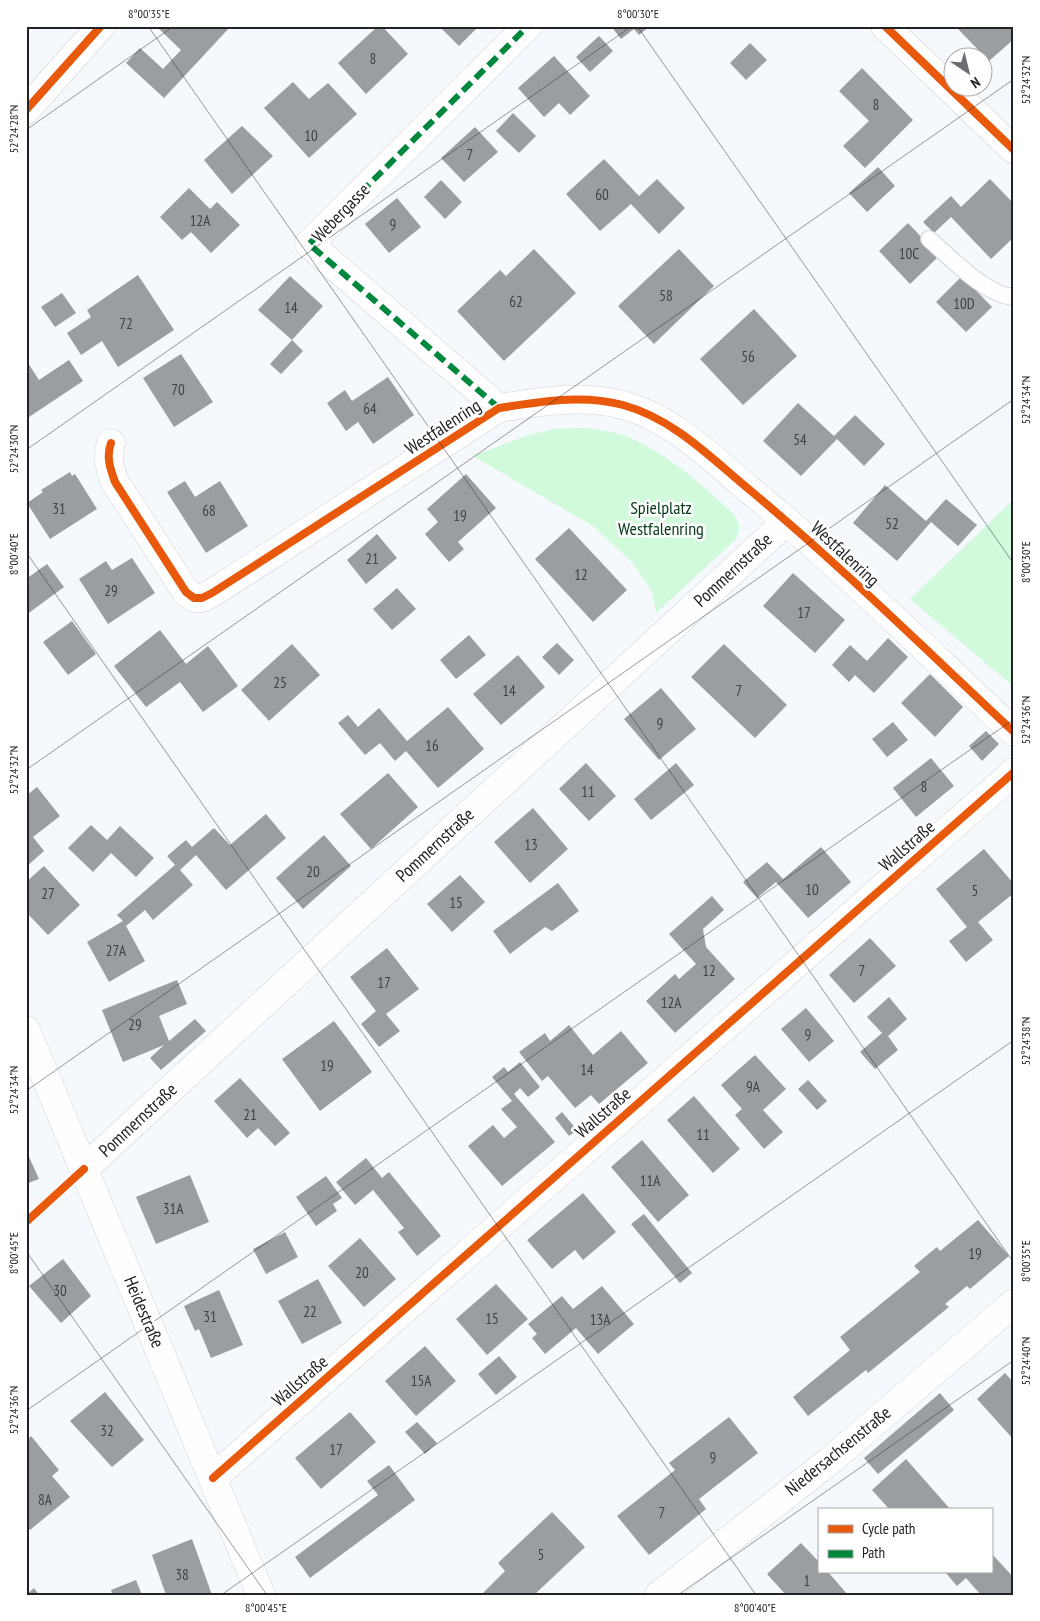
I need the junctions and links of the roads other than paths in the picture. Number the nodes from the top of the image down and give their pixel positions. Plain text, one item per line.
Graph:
1 (101, 26) edge
2 (528, 26) edge
3 (885, 26) edge
4 (26, 110) edge
5 (1014, 150) edge
6 (929, 239) dead end
7 (1014, 296) edge
8 (499, 408) junction
9 (111, 444) dead end
10 (787, 521) junction
11 (1014, 732) edge
12 (1014, 772) edge
13 (26, 1030) edge
14 (84, 1169) junction
15 (1014, 1303) edge
16 (213, 1478) junction
17 (261, 1595) edge
18 (658, 1595) edge

1 - 4 street
2 - 8 street, Webergasse
3 - 5 street
6 - 7 lane
8 - 9 street, Westfalenring
8 - 10 street, Westfalenring
10 - 11 street, Westfalenring
10 - 14 street, Pommernstraße
12 - 16 street, Wallstraße
13 - 14 street, Heidestraße
14 - 16 street, Heidestraße
15 - 18 street, Niedersachsenstraße
16 - 17 street, Heidestraße

